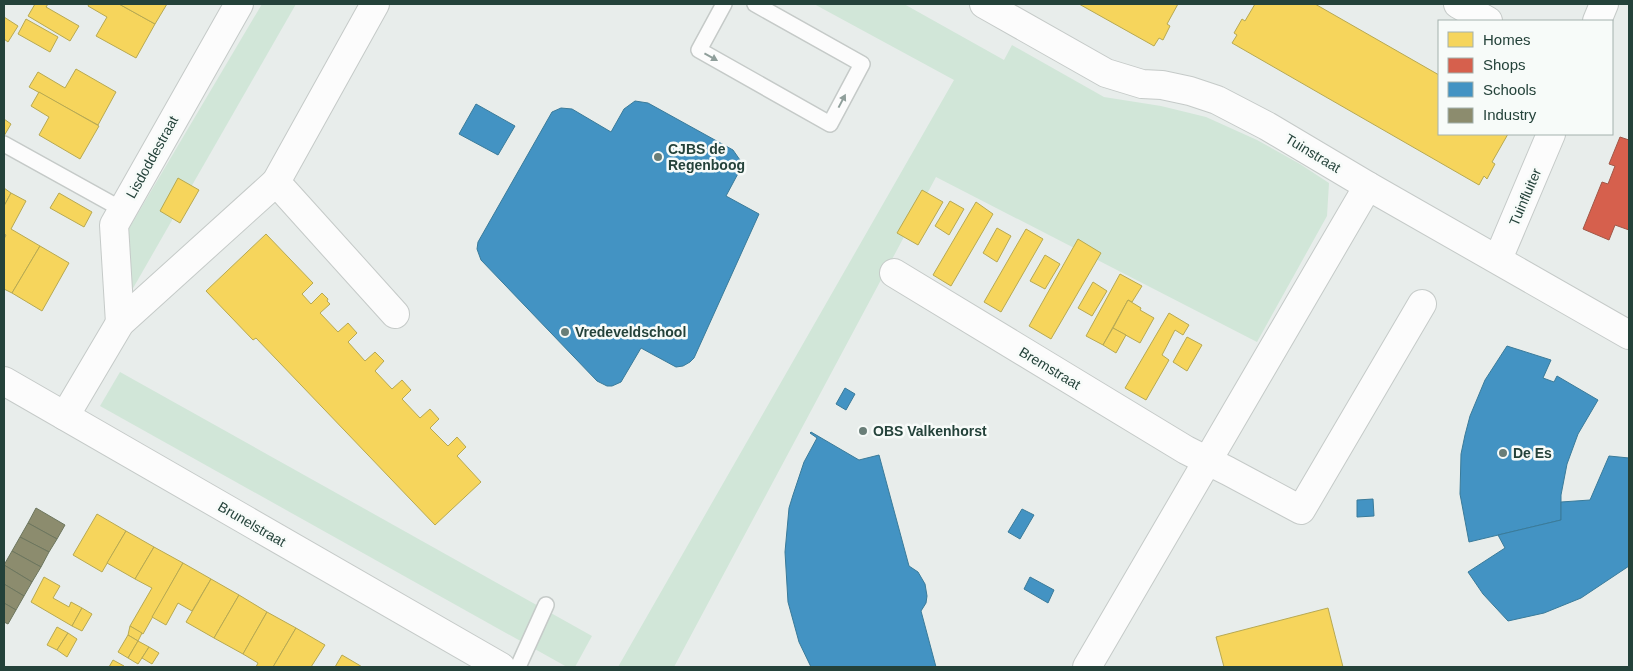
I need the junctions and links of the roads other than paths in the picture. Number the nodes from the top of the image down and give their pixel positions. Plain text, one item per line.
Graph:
1 (239, 4) edge
2 (375, 4) edge
3 (724, 4) edge
4 (755, 4) edge
5 (984, 4) edge
6 (1458, 4) edge
7 (1604, 4) edge
8 (1486, 20) edge
9 (1597, 20) edge
10 (1551, 135) edge
11 (4, 144) edge
12 (276, 182) junction
13 (1368, 186) junction
14 (123, 210) junction
15 (1498, 259) junction
16 (894, 273) dead end
17 (1422, 304) dead end
18 (395, 314) dead end
19 (120, 323) junction
20 (1629, 335) edge
21 (4, 381) edge
22 (65, 416) junction
23 (1207, 461) junction
24 (546, 605) dead end
25 (501, 667) edge
26 (518, 667) edge
27 (1088, 667) edge

1 - 14 street, Lisdoddestraat
2 - 12 street
3 -> 4 lane
5 - 13 street, Tuinstraat
6 - 8 street
7 - 9 street
10 - 15 street, Tuinfluiter
11 - 14 lane
12 - 18 street
12 - 19 street
13 - 15 street, Tuinstraat
13 - 23 street
14 - 19 street, Lisdoddestraat
15 - 20 street, Tuinstraat
16 - 23 street, Bremstraat
17 - 23 street, Bremstraat
19 - 22 street
21 - 22 street, Brunelstraat
22 - 25 street, Brunelstraat
23 - 27 street
24 - 26 lane

